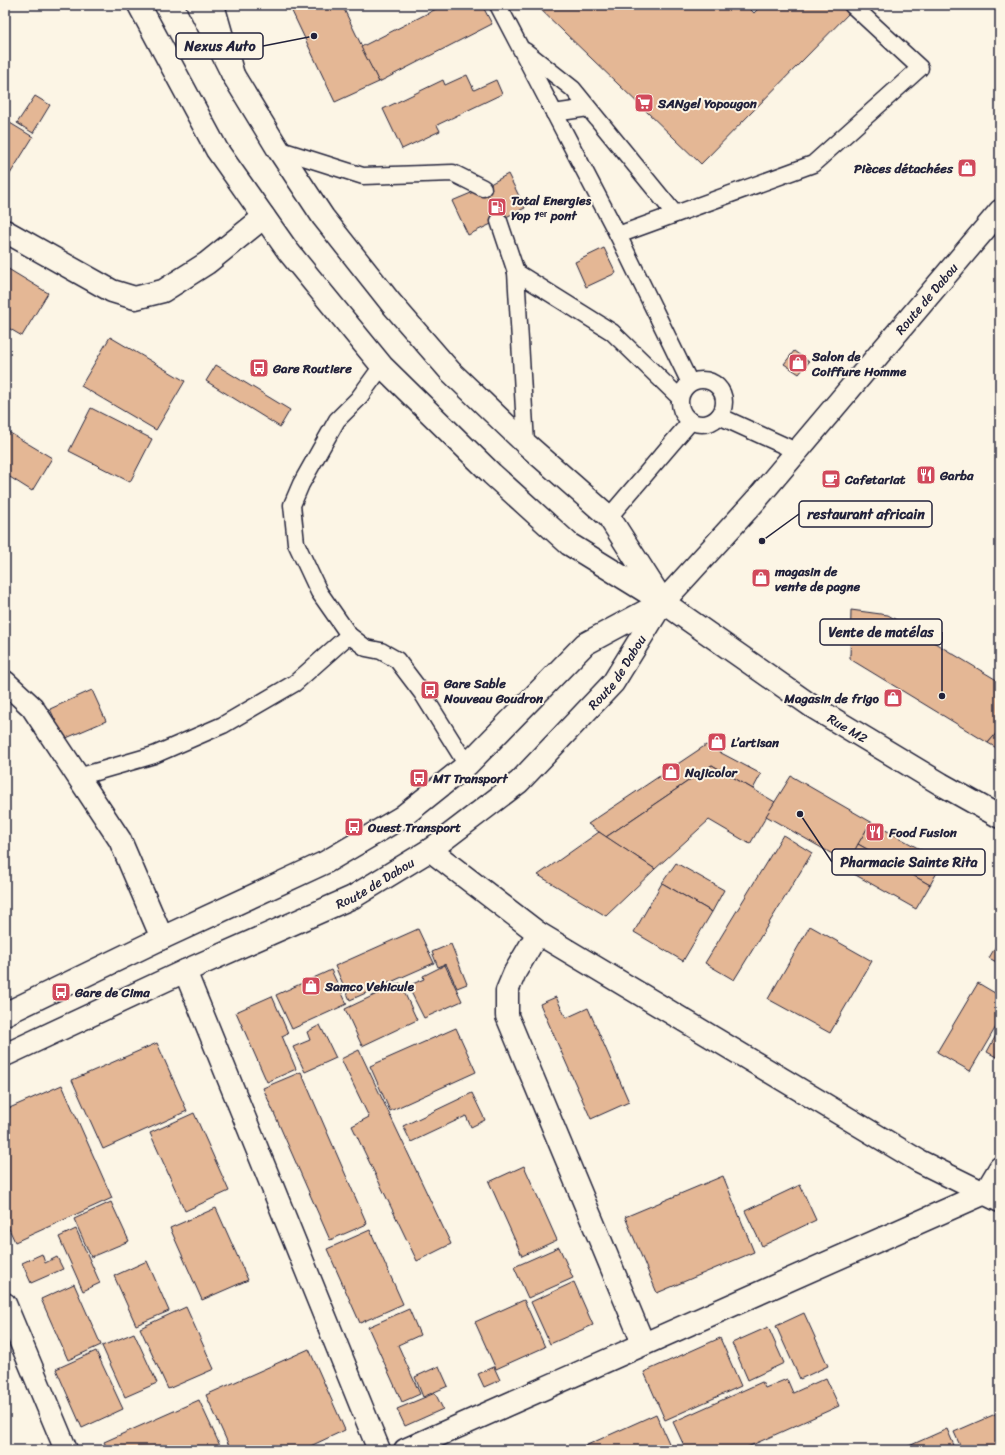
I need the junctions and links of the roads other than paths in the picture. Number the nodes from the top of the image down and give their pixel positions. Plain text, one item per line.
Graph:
1 (139, 5) edge
2 (198, 5) edge
3 (213, 5) edge
4 (498, 5) edge
5 (852, 5) edge
6 (520, 48) junction
7 (233, 75) junction
8 (588, 108) junction
9 (554, 113) junction
10 (278, 149) junction
11 (483, 188) dead end
12 (1000, 211) edge
13 (675, 214) junction
14 (264, 217) junction
15 (499, 221) dead end
16 (5, 230) edge
17 (618, 235) junction
18 (516, 272) junction
19 (382, 366) junction
20 (690, 383) junction
21 (680, 398) junction
22 (719, 416) junction
23 (691, 421) junction
24 (526, 444) junction
25 (796, 451) junction
26 (609, 517) junction
27 (663, 602) junction
28 (349, 635) junction
29 (5, 682) edge
30 (467, 765) junction
31 (78, 777) junction
32 (1000, 816) edge
33 (430, 850) junction
34 (538, 933) junction
35 (162, 938) junction
36 (185, 971) junction
37 (5, 1014) edge
38 (5, 1055) edge
39 (1000, 1168) edge
40 (992, 1197) edge
41 (5, 1304) edge
42 (643, 1343) junction
43 (66, 1450) edge
44 (379, 1450) edge
45 (405, 1450) edge

1 - 14 main road, Rue M2
2 - 7 main road
3 - 7 main road
4 - 6 lane
5 - 13 lane
6 - 8 lane
6 - 9 lane
7 - 10 main road
8 - 9 lane
8 - 13 lane
9 - 17 lane
10 - 11 lane
10 - 24 main road
12 - 25 main road, Route de Dabou
13 - 17 lane
14 - 16 main road
14 - 19 main road, Rue M2
15 - 18 lane
17 - 20 lane
18 - 21 lane
18 - 24 lane
19 - 27 main road, Rue M2
19 - 28 lane
20 - 21 lane
20 - 22 lane
21 - 23 lane
22 - 23 lane
22 - 25 lane
23 - 26 lane
24 - 26 main road
25 - 27 main road, Route de Dabou
26 - 27 main road
27 - 30 main road, Route de Dabou
27 - 32 main road, Rue M2
27 - 33 main road, Route de Dabou
28 - 30 lane
28 - 31 lane
29 - 31 main road
30 - 35 main road, Route de Dabou
31 - 35 main road
33 - 34 main road
33 - 36 main road, Route de Dabou
34 - 40 main road
34 - 42 main road
35 - 37 main road, Route de Dabou
36 - 38 main road, Route de Dabou
36 - 44 main road
39 - 40 main road
40 - 42 main road
41 - 43 main road
42 - 45 main road

